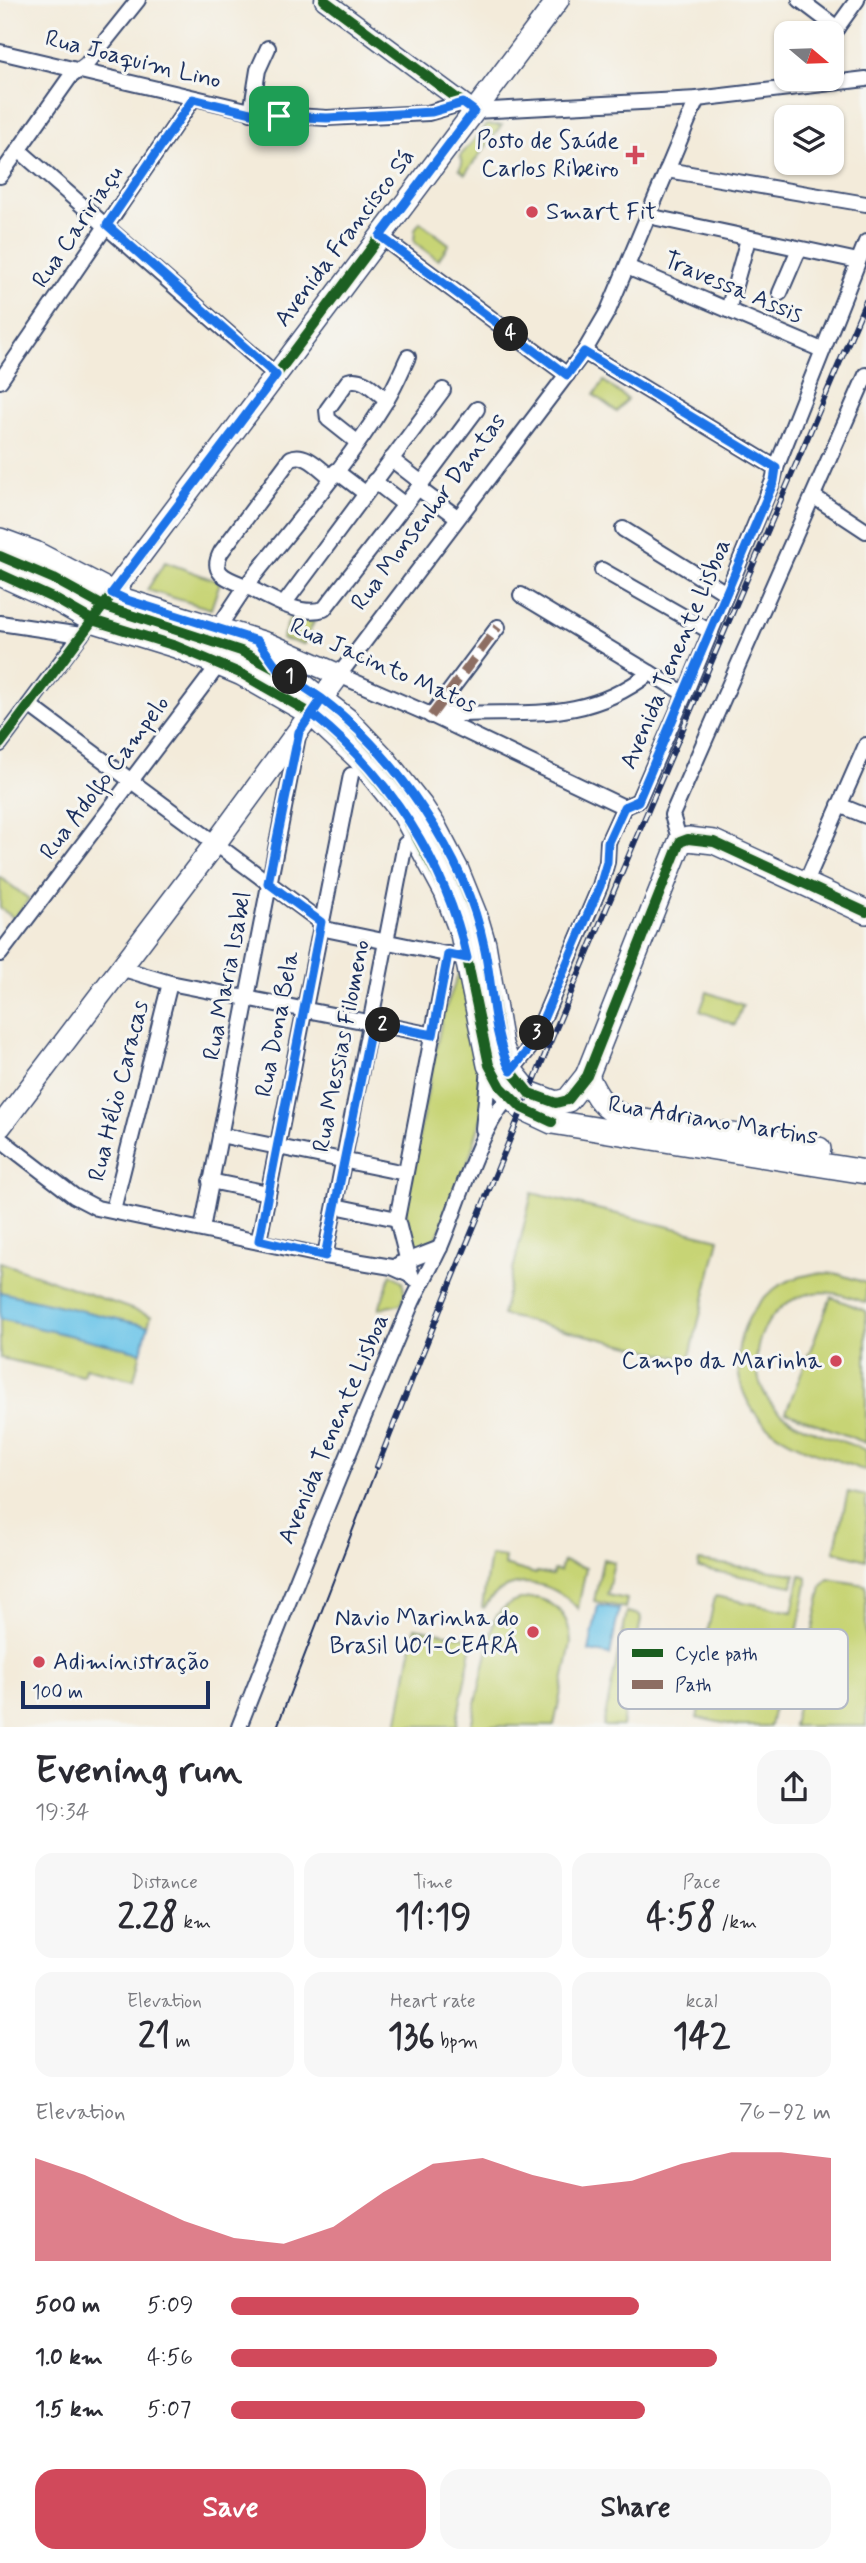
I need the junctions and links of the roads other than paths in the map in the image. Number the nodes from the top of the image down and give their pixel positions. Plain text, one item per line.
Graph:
1 (138, 0) edge
2 (324, 0) edge
3 (558, 0) edge
4 (800, 0) edge
5 (857, 0) edge
6 (822, 21) edge
7 (842, 21) edge
8 (268, 48) dead end
9 (0, 52) edge
10 (80, 69) junction
11 (866, 79) edge
12 (844, 81) edge
13 (774, 88) edge
14 (193, 99) junction
15 (697, 99) junction
16 (468, 107) junction
17 (251, 113) junction
18 (20, 150) junction
19 (667, 170) junction
20 (0, 176) edge
21 (866, 204) edge
22 (648, 216) junction
23 (107, 225) junction
24 (380, 236) junction
25 (747, 239) junction
26 (866, 242) edge
27 (799, 249) junction
28 (858, 261) junction
29 (627, 267) junction
30 (780, 293) dead end
31 (728, 310) junction
32 (822, 350) junction
33 (584, 352) junction
34 (408, 357) dead end
35 (276, 375) junction
36 (567, 375) junction
37 (866, 375) edge
38 (0, 382) edge
39 (443, 390) dead end
40 (387, 400) junction
41 (477, 409) dead end
42 (357, 442) junction
43 (391, 459) junction
44 (776, 468) junction
45 (333, 474) junction
46 (420, 485) junction
47 (370, 487) junction
48 (813, 496) junction
49 (405, 505) junction
50 (457, 517) junction
51 (623, 529) dead end
52 (866, 531) edge
53 (0, 540) edge
54 (0, 556) edge
55 (602, 570) dead end
56 (0, 574) edge
57 (246, 586) junction
58 (726, 593) junction
59 (521, 595) dead end
60 (284, 604) junction
61 (97, 613) junction
62 (0, 622) edge
63 (498, 627) dead end
64 (218, 628) junction
65 (711, 632) junction
66 (258, 641) junction
67 (220, 663) junction
68 (279, 670) junction
69 (650, 673) junction
70 (339, 675) junction
71 (685, 694) junction
72 (29, 705) junction
73 (311, 715) junction
74 (432, 716) junction
75 (5, 728) edge
76 (0, 744) edge
77 (866, 745) edge
78 (351, 775) dead end
79 (131, 781) junction
80 (839, 805) junction
81 (624, 807) junction
82 (866, 816) edge
83 (680, 842) junction
84 (215, 844) junction
85 (405, 844) dead end
86 (268, 883) junction
87 (804, 884) junction
88 (866, 912) edge
89 (320, 925) junction
90 (385, 942) junction
91 (0, 954) edge
92 (458, 956) junction
93 (120, 968) junction
94 (170, 982) junction
95 (247, 999) junction
96 (303, 1010) junction
97 (372, 1023) junction
98 (433, 1035) junction
99 (500, 1068) junction
100 (587, 1076) junction
101 (510, 1097) junction
102 (0, 1127) edge
103 (220, 1135) junction
104 (0, 1139) edge
105 (276, 1147) junction
106 (479, 1151) junction
107 (344, 1159) junction
108 (866, 1164) edge
109 (866, 1172) edge
110 (405, 1173) junction
111 (210, 1181) junction
112 (268, 1193) junction
113 (335, 1206) junction
114 (113, 1210) junction
115 (397, 1220) junction
116 (202, 1229) junction
117 (259, 1240) junction
118 (440, 1248) junction
119 (325, 1256) junction
120 (407, 1260) junction
121 (392, 1267) junction
122 (412, 1276) junction
123 (410, 1306) junction
124 (239, 1727) edge

1 - 10 street
2 - 16 street
3 - 16 main road, Avenida Francisco Sá
4 - 6 street
5 - 7 street
8 - 17 street
9 - 10 street, Rua Joaquim Lino
10 - 14 street, Rua Joaquim Lino
10 - 18 street
11 - 12 street, Rua Joaquim Lino
13 - 15 street, Rua Joaquim Lino
14 - 17 street, Rua Joaquim Lino
14 - 23 street, Rua Caririaçu
15 - 16 street, Rua Joaquim Lino
15 - 19 street, Rua Monsenhor Dantas
16 - 17 street, Rua Joaquim Lino
16 - 24 main road, Avenida Francisco Sá
18 - 20 street
18 - 23 street
19 - 21 street
19 - 22 street, Rua Monsenhor Dantas
22 - 25 street
22 - 29 street, Rua Monsenhor Dantas
23 - 35 street
23 - 38 street, Rua Caririaçu
24 - 35 main road, Avenida Francisco Sá
24 - 36 street
25 - 27 street
25 - 31 street
26 - 28 street, Avenida Tenente Lisboa
27 - 28 street
27 - 30 street
28 - 32 street, Avenida Tenente Lisboa
29 - 31 street, Travessa Assis
29 - 33 street, Rua Monsenhor Dantas
31 - 32 street, Travessa Assis
32 - 44 street, Avenida Tenente Lisboa
33 - 36 street, Rua Monsenhor Dantas
33 - 44 street
34 - 40 street
35 - 61 main road, Avenida Francisco Sá
36 - 50 street, Rua Monsenhor Dantas
37 - 48 street
39 - 43 street
40 - 42 street
40 - 42 street
41 - 46 street
42 - 45 street
43 - 46 street
43 - 47 street
44 - 58 street, Avenida Tenente Lisboa
45 - 47 street
45 - 57 street
45 - 57 street
46 - 49 street
46 - 50 street
47 - 49 street
47 - 60 street
48 - 52 street
48 - 83 street
49 - 60 street
50 - 70 street, Rua Monsenhor Dantas
51 - 58 street
53 - 61 main road
54 - 61 main road
55 - 65 street
56 - 61 main road
57 - 60 street
57 - 64 street
58 - 65 street, Avenida Tenente Lisboa
59 - 69 street
61 - 62 street
61 - 64 main road, Rua Jacinto Matos
61 - 67 main road
61 - 68 main road
61 - 72 street, Avenida Francisco Sá
63 - 74 street
64 - 66 main road, Rua Jacinto Matos
65 - 71 street, Avenida Tenente Lisboa
66 - 68 main road
66 - 70 main road, Rua Jacinto Matos
67 - 73 main road
67 - 79 street, Rua Adolfo Campelo
68 - 73 main road
69 - 71 street
69 - 74 street
70 - 73 main road, Rua Monsenhor Dantas
70 - 74 street, Rua Jacinto Matos
71 - 81 street, Avenida Tenente Lisboa
72 - 75 street, Avenida Francisco Sá
72 - 79 street
73 - 84 main road, Rua Monsenhor Dantas
73 - 86 street, Rua Maria Isabel
73 - 92 main road
73 - 99 main road
74 - 81 street, Rua Jacinto Matos
75 - 76 street, Avenida Francisco Sá
77 - 80 street
78 - 89 street, Rua Dona Bela
79 - 84 street
79 - 91 street, Rua Adolfo Campelo
80 - 82 street
80 - 87 street
81 - 99 street, Avenida Tenente Lisboa
83 - 87 main road
83 - 100 main road
84 - 86 street
84 - 93 main road, Rua Monsenhor Dantas
85 - 90 street, Rua Messias Filomeno
86 - 89 street
86 - 95 street, Rua Maria Isabel
87 - 88 main road
89 - 90 street
89 - 96 street, Rua Dona Bela
90 - 92 street
90 - 97 street, Rua Messias Filomeno
92 - 98 street
92 - 99 main road
93 - 94 street
93 - 102 main road, Rua Monsenhor Dantas
94 - 95 street
94 - 114 street, Rua Hélio Caracas
95 - 96 street
95 - 103 street, Rua Maria Isabel
96 - 97 street
96 - 105 street, Rua Dona Bela
97 - 98 street
97 - 107 street, Rua Messias Filomeno
98 - 110 street
99 - 100 main road
99 - 101 main road
99 - 106 street, Avenida Tenente Lisboa
100 - 108 main road, Rua Adriano Martins
101 - 106 street, Avenida Tenente Lisboa
101 - 109 main road, Rua Adriano Martins
103 - 105 street
103 - 111 street, Rua Maria Isabel
104 - 114 street
105 - 107 street
105 - 112 street, Rua Dona Bela
106 - 118 street, Avenida Tenente Lisboa
107 - 110 street
107 - 113 street, Rua Messias Filomeno
110 - 115 street
111 - 112 street
111 - 116 street, Rua Maria Isabel
112 - 117 street, Rua Dona Bela
113 - 115 street
113 - 119 street, Rua Messias Filomeno
114 - 116 street
115 - 120 street
116 - 117 street
117 - 119 street
118 - 120 street
118 - 123 street, Avenida Tenente Lisboa
119 - 121 street
120 - 121 street
120 - 122 street
121 - 122 street
122 - 123 street
123 - 124 street, Avenida Tenente Lisboa

